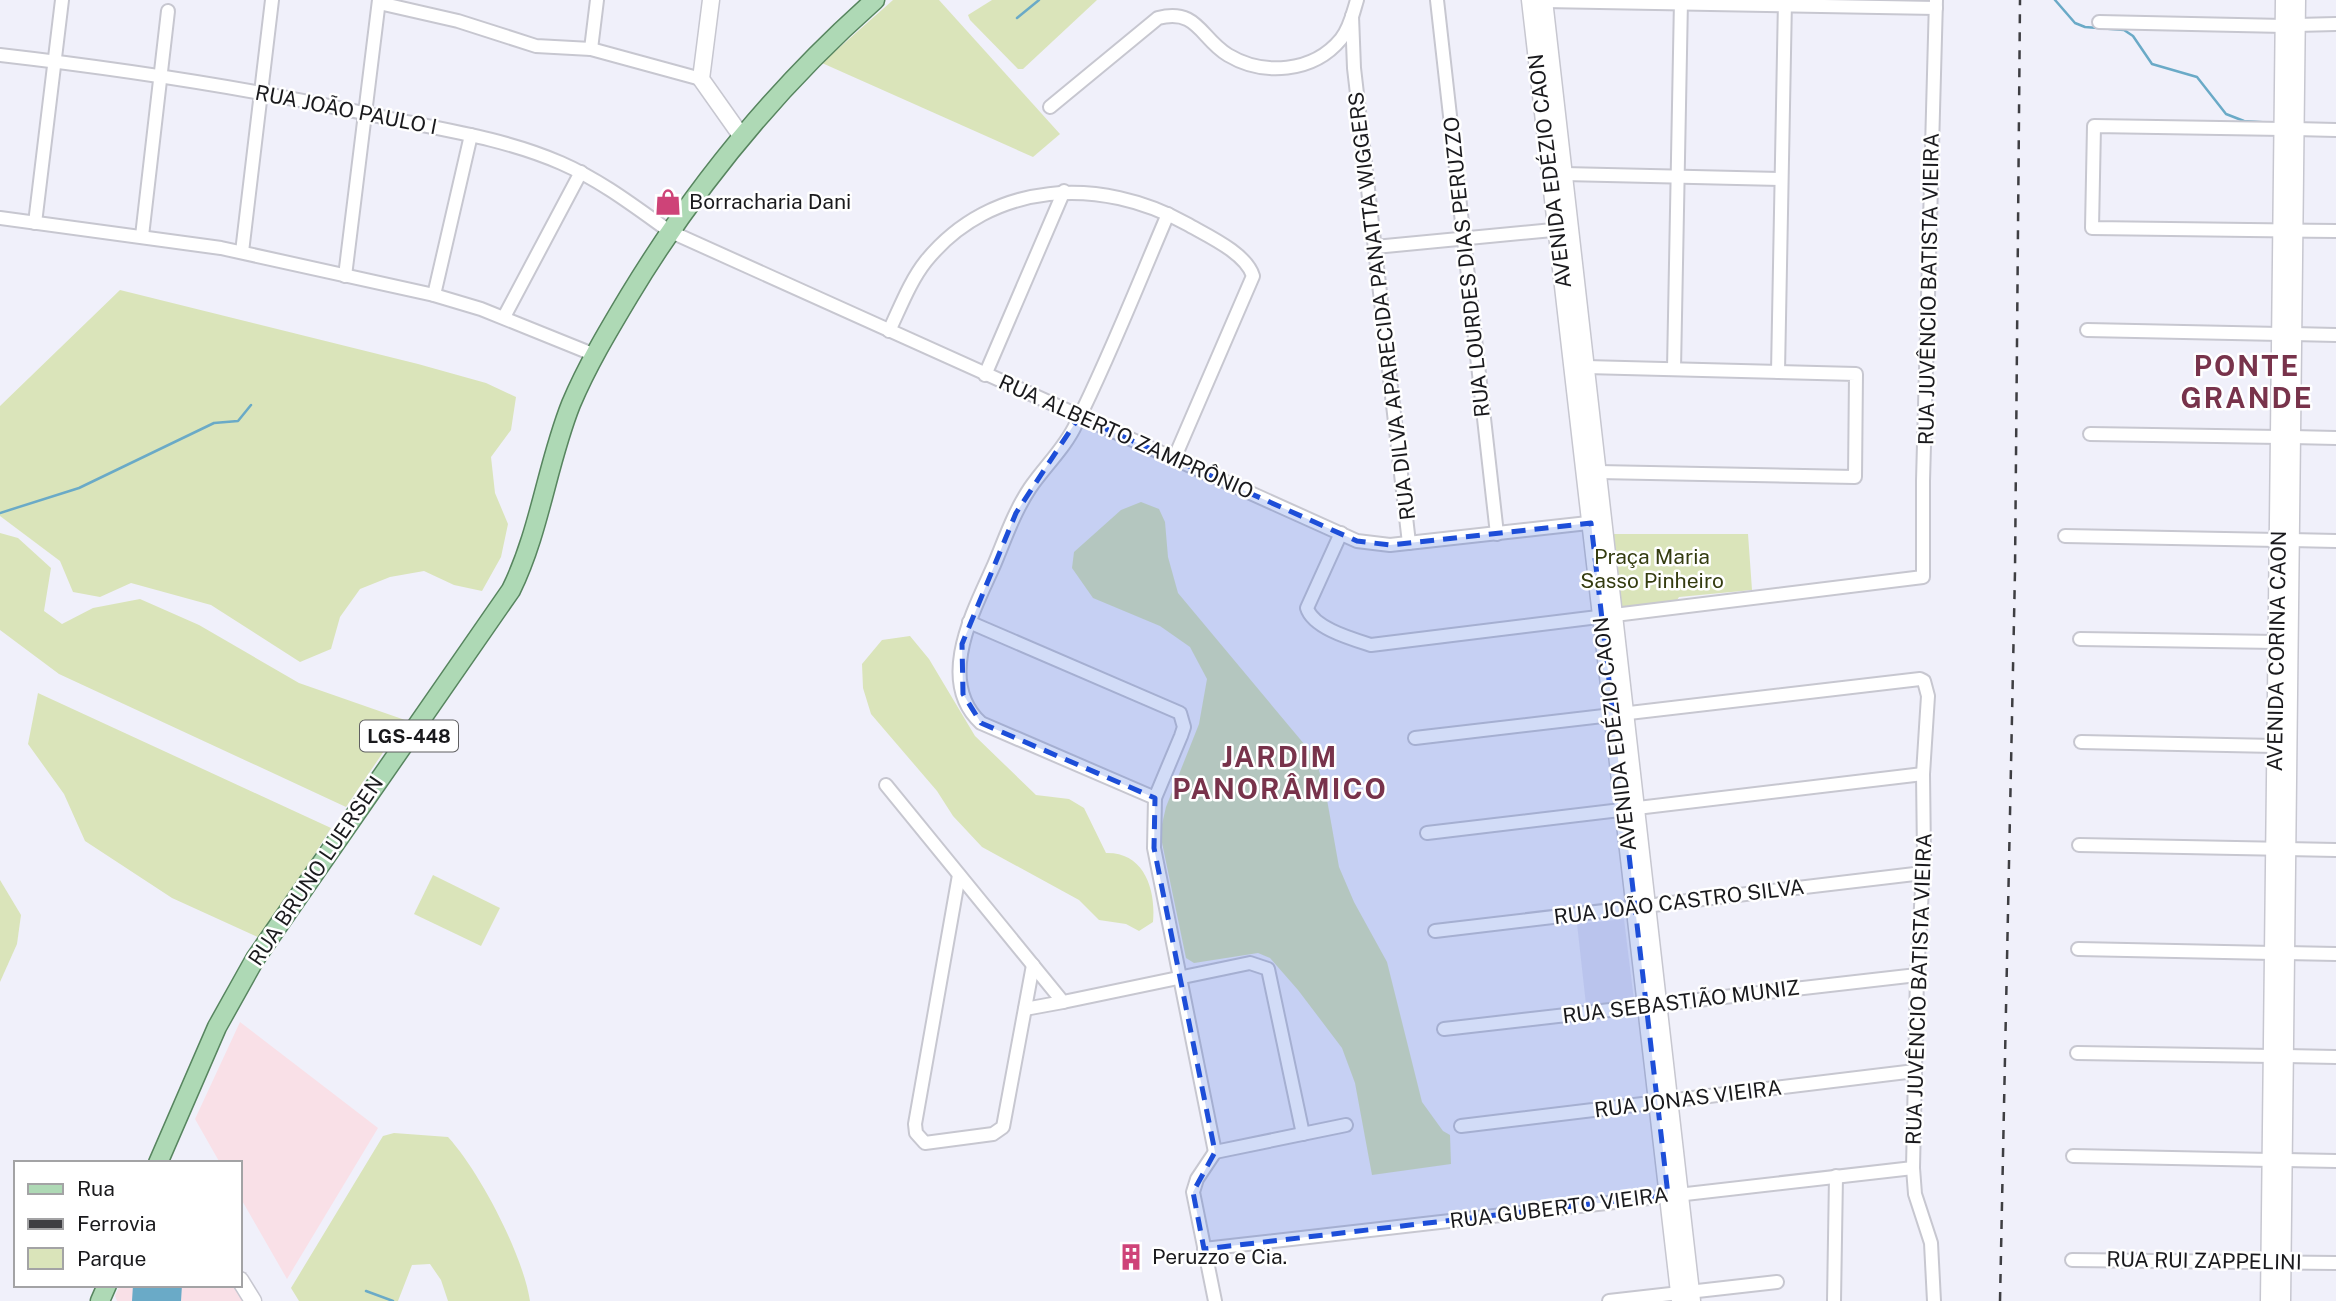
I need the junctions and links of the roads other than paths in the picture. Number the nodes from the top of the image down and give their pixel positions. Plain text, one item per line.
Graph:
1 (62, 0) edge
2 (272, 0) edge
3 (597, 0) edge
4 (711, 0) edge
5 (875, 0) edge
6 (1357, 0) edge
7 (1437, 0) edge
8 (1540, 0) edge
9 (2284, 0) edge
10 (2297, 0) edge
11 (379, 1) edge
12 (1681, 2) edge
13 (1785, 3) edge
14 (1936, 4) edge
15 (168, 11) dead end
16 (1352, 16) junction
17 (2099, 22) dead end
18 (2336, 24) edge
19 (2290, 25) junction
20 (1335, 45) junction
21 (591, 49) junction
22 (0, 55) edge
23 (54, 61) junction
24 (1354, 68) junction
25 (161, 75) junction
26 (701, 79) junction
27 (261, 92) junction
28 (1050, 107) dead end
29 (365, 113) junction
30 (2289, 129) junction
31 (2336, 130) edge
32 (471, 135) junction
33 (742, 137) junction
34 (581, 172) junction
35 (1564, 174) junction
36 (1677, 177) junction
37 (1781, 179) junction
38 (1064, 191) junction
39 (1168, 214) junction
40 (0, 218) edge
41 (35, 223) junction
42 (1564, 228) junction
43 (668, 231) junction
44 (2288, 231) junction
45 (2336, 231) edge
46 (142, 236) junction
47 (1464, 238) junction
48 (1375, 247) junction
49 (242, 252) junction
50 (345, 276) junction
51 (434, 295) junction
52 (504, 317) junction
53 (2087, 330) dead end
54 (888, 331) junction
55 (2287, 334) junction
56 (2336, 335) edge
57 (595, 355) junction
58 (1586, 367) junction
59 (1674, 369) junction
60 (1777, 372) junction
61 (985, 374) junction
62 (1079, 417) junction
63 (2090, 434) dead end
64 (2286, 437) junction
65 (2336, 438) edge
66 (1174, 459) junction
67 (1598, 472) junction
68 (1597, 522) junction
69 (1341, 533) junction
70 (1497, 534) junction
71 (2065, 536) dead end
72 (2284, 540) junction
73 (2336, 541) edge
74 (1409, 543) junction
75 (1608, 617) junction
76 (969, 622) junction
77 (2080, 639) dead end
78 (2277, 642) junction
79 (1619, 714) junction
80 (1415, 738) dead end
81 (2081, 742) dead end
82 (2276, 746) junction
83 (1923, 774) junction
84 (886, 785) dead end
85 (1154, 798) junction
86 (1630, 809) junction
87 (1427, 833) dead end
88 (2079, 845) dead end
89 (2281, 849) junction
90 (2336, 850) edge
91 (1923, 873) junction
92 (959, 875) junction
93 (1641, 907) junction
94 (1435, 931) dead end
95 (2078, 950) dead end
96 (2279, 953) junction
97 (2336, 954) edge
98 (1033, 965) junction
99 (1917, 975) junction
100 (1181, 976) junction
101 (1063, 1002) junction
102 (1652, 1006) junction
103 (1026, 1009) junction
104 (1444, 1030) dead end
105 (2077, 1053) dead end
106 (2278, 1056) junction
107 (2336, 1057) edge
108 (1915, 1072) junction
109 (1663, 1101) junction
110 (1346, 1125) dead end
111 (1461, 1126) dead end
112 (1303, 1134) junction
113 (1215, 1152) junction
114 (2073, 1156) dead end
115 (163, 1160) edge
116 (2277, 1160) junction
117 (2336, 1161) edge
118 (1913, 1168) junction
119 (1836, 1176) junction
120 (1674, 1195) junction
121 (1204, 1249) junction
122 (2072, 1260) dead end
123 (2276, 1262) junction
124 (2336, 1263) edge
125 (1777, 1282) dead end
126 (242, 1283) edge
127 (1686, 1297) edge
128 (253, 1301) edge
129 (1215, 1301) edge
130 (1609, 1301) edge
131 (1834, 1301) edge
132 (1934, 1301) edge
133 (2269, 1301) edge
134 (2282, 1301) edge

1 - 23 street
2 - 27 street
3 - 21 street
4 - 26 main road
5 - 33 main road, RUA BRUNO LUERSEN / LGS-448
6 - 16 street
7 - 47 street, RUA LOURDES DIAS PERUZZO
8 - 12 street
8 - 35 main road, AVENIDA EDÉZIO CAON
8 - 42 main road, AVENIDA EDÉZIO CAON
9 - 19 main road, AVENIDA CORINA CAON
10 - 19 main road, AVENIDA CORINA CAON
11 - 21 street
11 - 29 street
12 - 13 street
12 - 36 street
13 - 14 street
13 - 37 street
14 - 75 street, RUA JUVÊNCIO BATISTA VIEIRA
15 - 25 street
16 - 20 street
16 - 24 street, RUA DILVA APARECIDA PANATTA WIGGERS
17 - 19 street
18 - 19 street
19 - 30 main road, AVENIDA CORINA CAON
20 - 24 street, RUA DILVA APARECIDA PANATTA WIGGERS
20 - 28 street
21 - 26 street
22 - 23 street, RUA JOÃO PAULO I
23 - 25 street, RUA JOÃO PAULO I
23 - 41 street
24 - 48 street, RUA DILVA APARECIDA PANATTA WIGGERS
25 - 27 street, RUA JOÃO PAULO I
25 - 46 street
26 - 33 main road
27 - 29 street, RUA JOÃO PAULO I
27 - 49 street
29 - 32 street, RUA JOÃO PAULO I
29 - 50 street
30 - 31 street
30 - 44 main road, AVENIDA CORINA CAON
30 - 44 street
32 - 34 street, RUA JOÃO PAULO I
32 - 51 street
33 - 43 main road, RUA BRUNO LUERSEN / LGS-448
34 - 43 street, RUA JOÃO PAULO I
34 - 52 street
35 - 36 street
35 - 42 main road, AVENIDA EDÉZIO CAON
36 - 37 street
36 - 59 street
37 - 60 street
38 - 39 street
38 - 54 street
38 - 61 street
39 - 62 street
39 - 66 street
40 - 41 street
41 - 46 street
42 - 47 street
42 - 58 main road, AVENIDA EDÉZIO CAON
42 - 68 main road, AVENIDA EDÉZIO CAON
43 - 54 street, RUA ALBERTO ZAMPRÔNIO
43 - 57 main road, RUA BRUNO LUERSEN / LGS-448
44 - 45 street
44 - 55 main road, AVENIDA CORINA CAON
46 - 49 street
47 - 48 street
47 - 70 street, RUA LOURDES DIAS PERUZZO
48 - 74 street, RUA DILVA APARECIDA PANATTA WIGGERS
49 - 50 street
50 - 51 street
51 - 52 street
52 - 57 street
53 - 55 street
54 - 61 street, RUA ALBERTO ZAMPRÔNIO
55 - 56 street
55 - 64 main road, AVENIDA CORINA CAON
57 - 115 main road, RUA BRUNO LUERSEN / LGS-448
58 - 59 street
58 - 67 main road, AVENIDA EDÉZIO CAON
59 - 60 street
60 - 67 street
61 - 62 street, RUA ALBERTO ZAMPRÔNIO
62 - 66 street, RUA ALBERTO ZAMPRÔNIO
62 - 76 street
63 - 64 street
64 - 65 street
64 - 72 main road, AVENIDA CORINA CAON
66 - 69 street, RUA ALBERTO ZAMPRÔNIO
67 - 68 main road, AVENIDA EDÉZIO CAON
68 - 70 street, RUA ALBERTO ZAMPRÔNIO
68 - 75 main road, AVENIDA EDÉZIO CAON
69 - 74 street, RUA ALBERTO ZAMPRÔNIO
69 - 75 street
70 - 74 street, RUA ALBERTO ZAMPRÔNIO
71 - 72 street
72 - 73 street
72 - 78 main road, AVENIDA CORINA CAON
72 - 89 main road, AVENIDA CORINA CAON
75 - 79 main road, AVENIDA EDÉZIO CAON
76 - 85 street
76 - 85 street
77 - 78 street
78 - 82 main road, AVENIDA CORINA CAON
79 - 80 street
79 - 83 street, RUA JUVÊNCIO BATISTA VIEIRA
79 - 86 main road, AVENIDA EDÉZIO CAON
81 - 82 street
82 - 89 main road, AVENIDA CORINA CAON
83 - 86 street
83 - 91 street, RUA JUVÊNCIO BATISTA VIEIRA
84 - 92 street
85 - 100 street
86 - 87 street
86 - 93 main road, AVENIDA EDÉZIO CAON
88 - 89 street
89 - 90 street
89 - 96 main road, AVENIDA CORINA CAON
91 - 93 street, RUA JOÃO CASTRO SILVA
91 - 99 street, RUA JUVÊNCIO BATISTA VIEIRA
92 - 98 street
92 - 103 street
93 - 94 street, RUA JOÃO CASTRO SILVA
93 - 102 main road, AVENIDA EDÉZIO CAON
95 - 96 street
96 - 97 street
96 - 106 main road, AVENIDA CORINA CAON
98 - 101 street
98 - 103 street
99 - 102 street, RUA SEBASTIÃO MUNIZ
99 - 108 street, RUA JUVÊNCIO BATISTA VIEIRA
100 - 101 street
100 - 112 street
100 - 113 street
101 - 103 street
102 - 104 street, RUA SEBASTIÃO MUNIZ
102 - 109 main road, AVENIDA EDÉZIO CAON
105 - 106 street
106 - 107 street
106 - 116 main road, AVENIDA CORINA CAON
108 - 109 street, RUA JONAS VIEIRA
108 - 118 street, RUA JUVÊNCIO BATISTA VIEIRA
109 - 111 street, RUA JONAS VIEIRA
109 - 120 main road, AVENIDA EDÉZIO CAON
110 - 112 street
112 - 113 street
113 - 121 street
114 - 116 street
116 - 117 street
116 - 123 main road, AVENIDA CORINA CAON
118 - 119 street, RUA GUBERTO VIEIRA
118 - 132 street, RUA JUVÊNCIO BATISTA VIEIRA
119 - 120 street, RUA GUBERTO VIEIRA
119 - 131 street
120 - 121 street, RUA GUBERTO VIEIRA
120 - 127 main road, AVENIDA EDÉZIO CAON
121 - 129 street
122 - 123 street, RUA RUI ZAPPELINI
123 - 124 street, RUA RUI ZAPPELINI
123 - 133 main road, AVENIDA CORINA CAON
123 - 134 main road, AVENIDA CORINA CAON
125 - 127 street
126 - 128 main road
127 - 130 street

